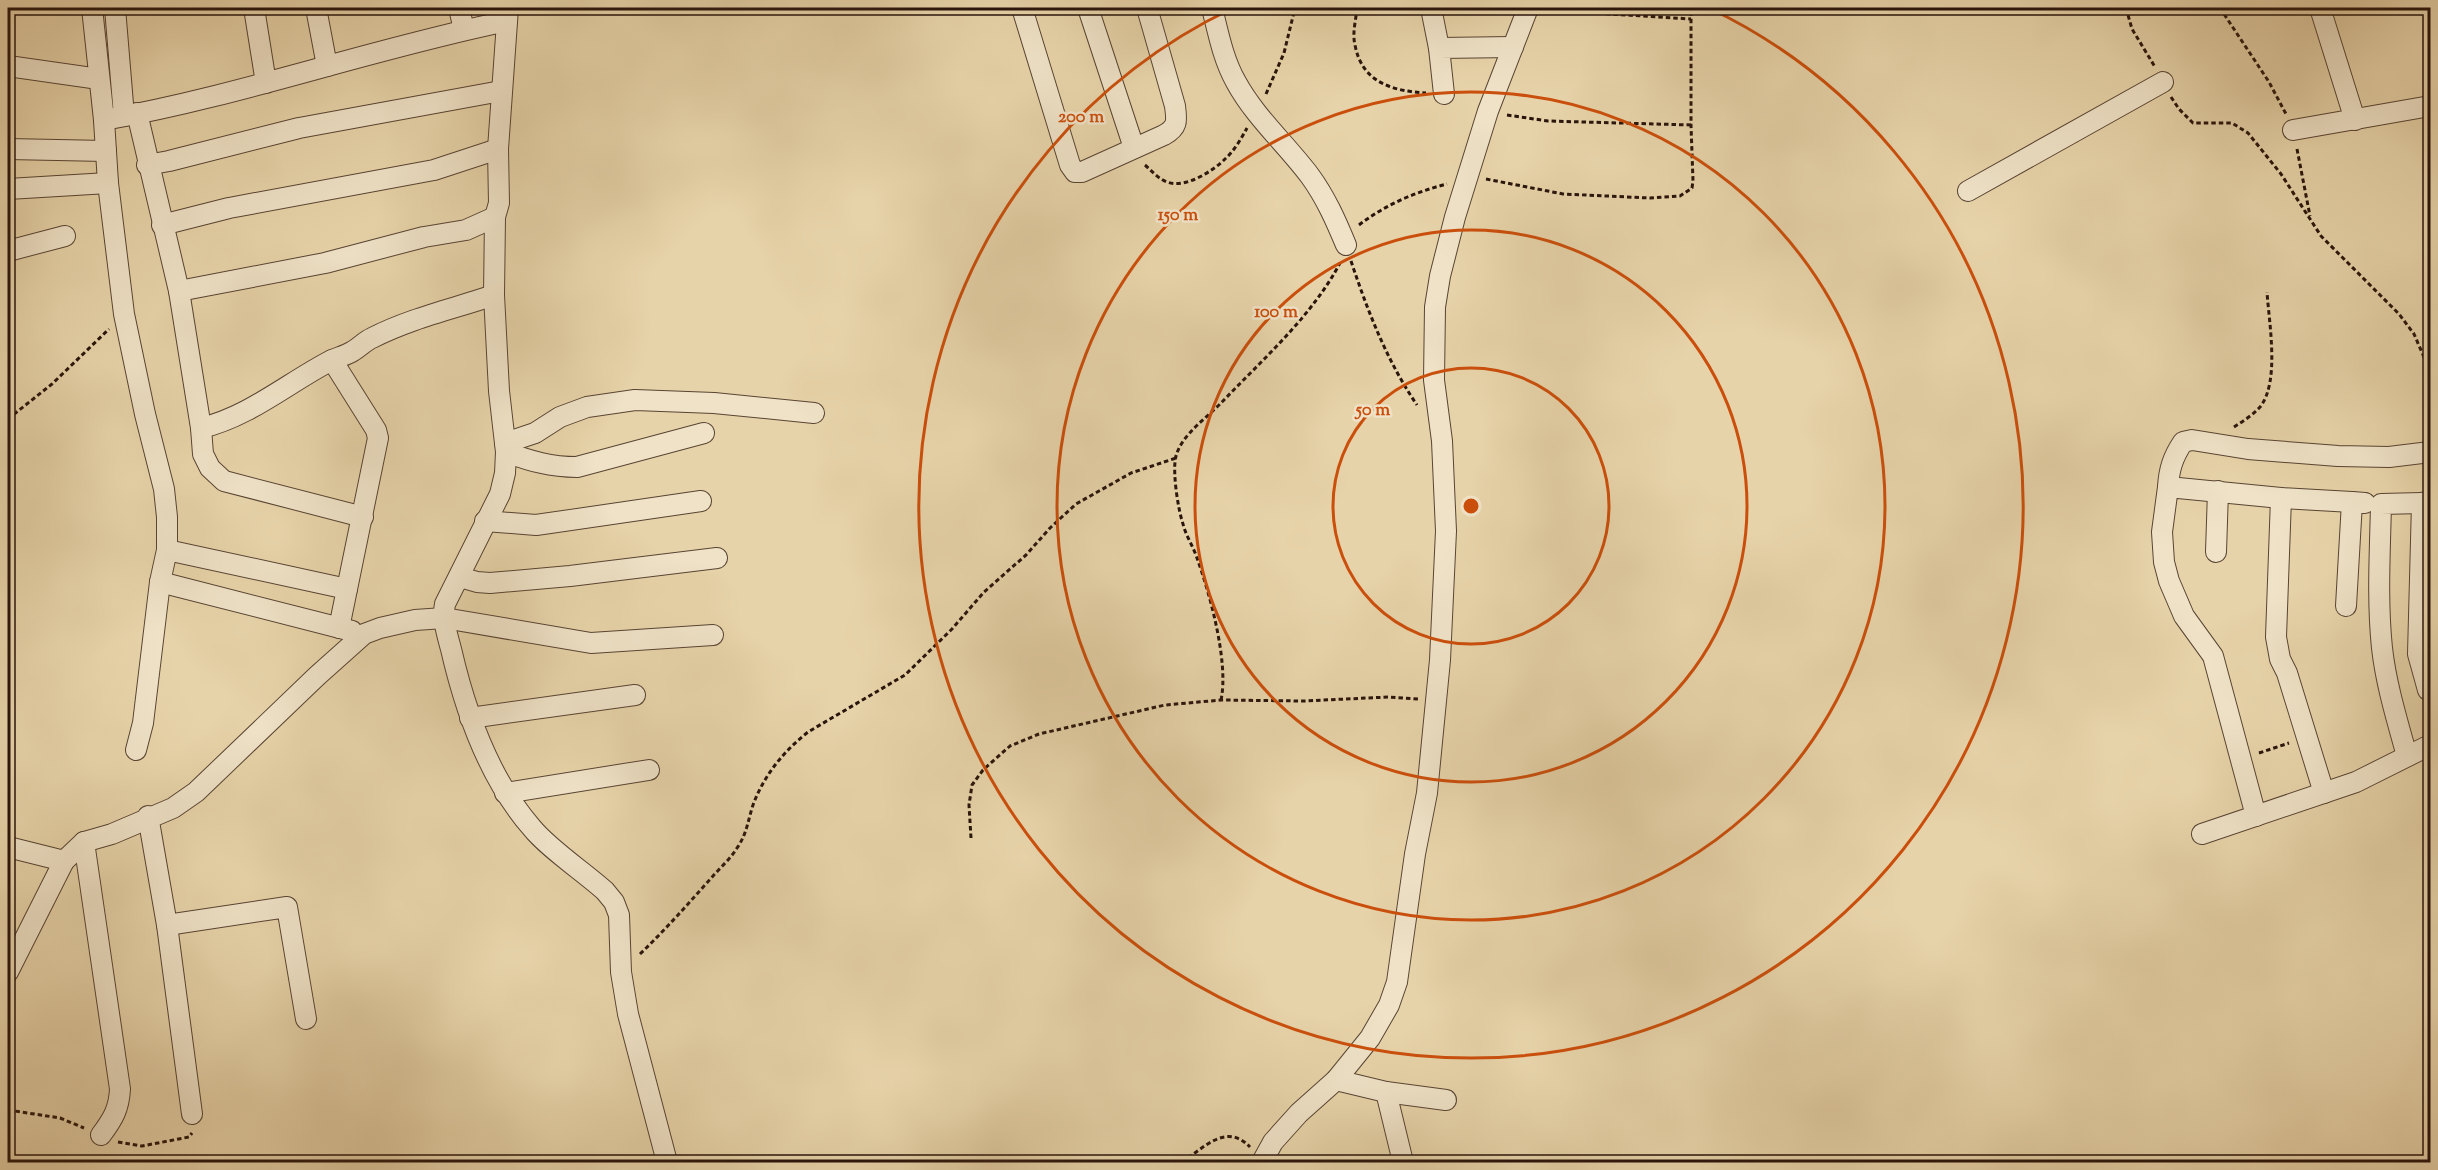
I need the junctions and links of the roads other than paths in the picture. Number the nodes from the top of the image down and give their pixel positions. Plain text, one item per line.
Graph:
1 (92, 8) edge
2 (115, 8) edge
3 (254, 8) edge
4 (316, 8) edge
5 (459, 8) edge
6 (1022, 8) edge
7 (1088, 8) edge
8 (1147, 8) edge
9 (1212, 8) edge
10 (1431, 8) edge
11 (1528, 8) edge
12 (2320, 8) edge
13 (507, 14) edge
14 (464, 30) junction
15 (1513, 47) junction
16 (1439, 48) junction
17 (8, 66) edge
18 (327, 66) junction
19 (99, 79) junction
20 (2163, 82) road end
21 (266, 83) junction
22 (501, 91) junction
23 (1444, 94) dead end
24 (2430, 109) edge
25 (130, 115) junction
26 (104, 120) junction
27 (2355, 120) junction
28 (2293, 130) road end
29 (1134, 148) junction
30 (8, 149) edge
31 (498, 149) junction
32 (106, 151) junction
33 (147, 165) junction
34 (108, 183) junction
35 (8, 189) edge
36 (1968, 191) dead end
37 (495, 217) junction
38 (162, 225) junction
39 (65, 237) dead end
40 (1346, 245) road end
41 (8, 251) edge
42 (179, 291) junction
43 (494, 295) junction
44 (332, 360) junction
45 (814, 413) dead end
46 (201, 428) junction
47 (705, 433) dead end
48 (506, 447) junction
49 (2430, 452) edge
50 (2168, 487) junction
51 (2218, 491) junction
52 (2281, 498) junction
53 (701, 501) dead end
54 (2352, 502) junction
55 (2426, 502) edge
56 (2381, 504) junction
57 (363, 517) junction
58 (485, 521) junction
59 (167, 550) junction
60 (2216, 552) dead end
61 (717, 558) dead end
62 (460, 577) junction
63 (160, 582) junction
64 (347, 589) junction
65 (2346, 606) dead end
66 (444, 618) junction
67 (339, 628) junction
68 (364, 634) junction
69 (713, 635) dead end
70 (2428, 690) dead end
71 (635, 695) dead end
72 (470, 718) junction
73 (2430, 745) edge
74 (136, 750) dead end
75 (2407, 756) junction
76 (649, 770) dead end
77 (506, 793) junction
78 (2324, 793) junction
79 (148, 816) junction
80 (2256, 816) junction
81 (2202, 834) dead end
82 (84, 842) junction
83 (8, 847) edge
84 (64, 861) junction
85 (167, 925) junction
86 (8, 972) edge
87 (306, 1018) dead end
88 (1336, 1080) junction
89 (1386, 1092) junction
90 (1446, 1100) dead end
91 (192, 1114) dead end
92 (101, 1135) dead end
93 (667, 1162) edge
94 (1262, 1162) edge
95 (1403, 1162) edge

1 - 19 street
2 - 25 street
3 - 21 street
4 - 18 street
5 - 14 street
6 - 29 street
7 - 29 street
8 - 29 street
9 - 40 street
10 - 16 street
11 - 15 street
12 - 27 street
13 - 14 street
13 - 22 street
14 - 18 street
15 - 16 street
15 - 88 street
16 - 23 street
17 - 19 street
18 - 21 street
19 - 26 street
20 - 36 street
21 - 25 street
22 - 31 street
22 - 33 street
24 - 27 street
25 - 26 street
25 - 33 street
26 - 32 street
27 - 28 street
30 - 32 street
31 - 37 street
31 - 38 street
32 - 34 street
33 - 38 street
34 - 35 street
34 - 59 street
37 - 42 street
37 - 43 street
38 - 42 street
39 - 41 street
42 - 46 street
43 - 44 street
43 - 48 street
44 - 46 street
44 - 57 street
45 - 48 street
46 - 57 street
47 - 48 street
48 - 58 street
49 - 50 street
50 - 51 street
50 - 80 street
51 - 52 street
51 - 60 street
52 - 54 street
52 - 78 street
53 - 58 street
54 - 56 street
54 - 65 street
55 - 56 street
55 - 70 street
56 - 75 street
57 - 64 street
58 - 62 street
59 - 63 street
59 - 64 street
61 - 62 street
62 - 66 street
63 - 67 street
63 - 74 street
64 - 67 street
66 - 68 street
66 - 69 street
66 - 72 street
67 - 68 street
68 - 79 street
71 - 72 street
72 - 77 street
73 - 75 street
75 - 78 street
76 - 77 street
77 - 93 street
78 - 80 street
79 - 82 street
79 - 85 street
80 - 81 street
82 - 84 street
82 - 92 street
83 - 84 street
84 - 86 street
85 - 87 street
85 - 91 street
88 - 89 street
88 - 94 street
89 - 90 street
89 - 95 street

